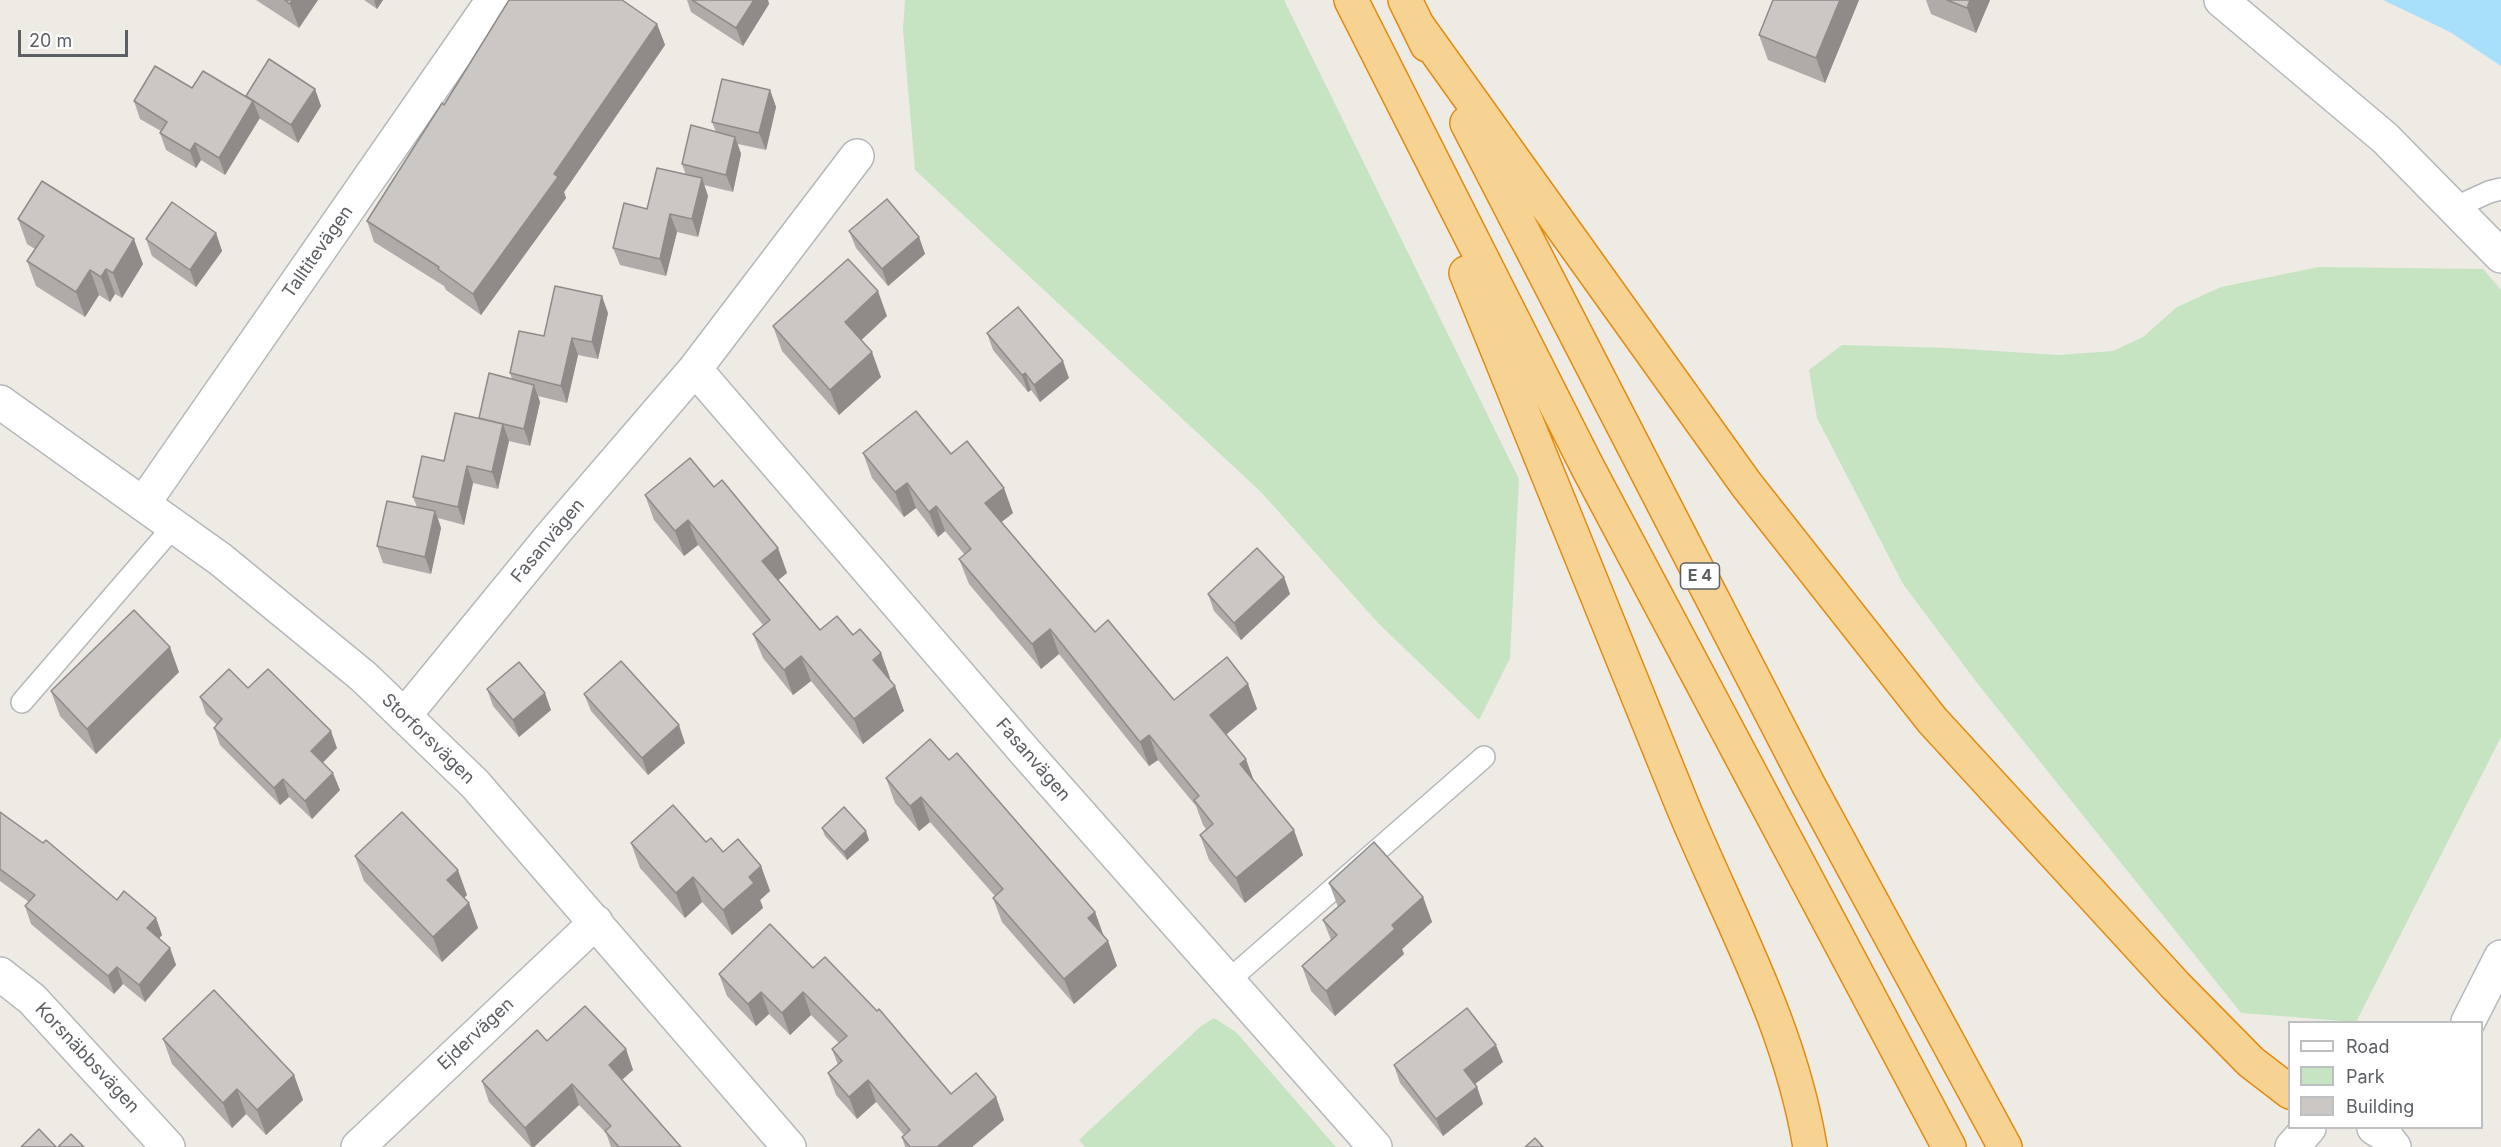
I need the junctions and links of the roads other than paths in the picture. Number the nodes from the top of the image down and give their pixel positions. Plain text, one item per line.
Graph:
1 (493, 0) edge
2 (1351, 0) edge
3 (2221, 0) edge
4 (1411, 13) edge
5 (1374, 46) junction
6 (857, 156) dead end
7 (2501, 189) edge
8 (2454, 208) junction
9 (2501, 256) edge
10 (695, 369) junction
11 (0, 402) edge
12 (143, 504) junction
13 (174, 526) junction
14 (22, 702) dead end
15 (404, 716) junction
16 (1484, 757) dead end
17 (596, 922) junction
18 (2501, 957) edge
19 (0, 975) edge
20 (1229, 980) junction
21 (2469, 1021) edge
22 (2288, 1091) edge
23 (2308, 1129) edge
24 (168, 1147) edge
25 (357, 1147) edge
26 (789, 1147) edge
27 (1375, 1147) edge
28 (1810, 1147) edge
29 (1949, 1147) edge
30 (2005, 1147) edge
31 (2292, 1147) edge

1 - 12 street, Talltitevägen
2 - 5 highway, E 4
3 - 8 street
4 - 22 highway
4 - 30 highway, E 4
5 - 28 highway
5 - 29 highway, E 4
6 - 10 street, Fasanvägen
7 - 8 lane
8 - 9 street
10 - 15 street, Fasanvägen
10 - 20 street, Fasanvägen
11 - 12 street, Storforsvägen
12 - 13 street, Storforsvägen
13 - 14 lane
13 - 15 street, Storforsvägen
15 - 17 street, Storforsvägen
16 - 20 lane
17 - 25 street, Ejdervägen
17 - 26 street, Storforsvägen
18 - 21 street
19 - 24 street, Korsnäbbsvägen
20 - 27 street, Fasanvägen
23 - 31 street

